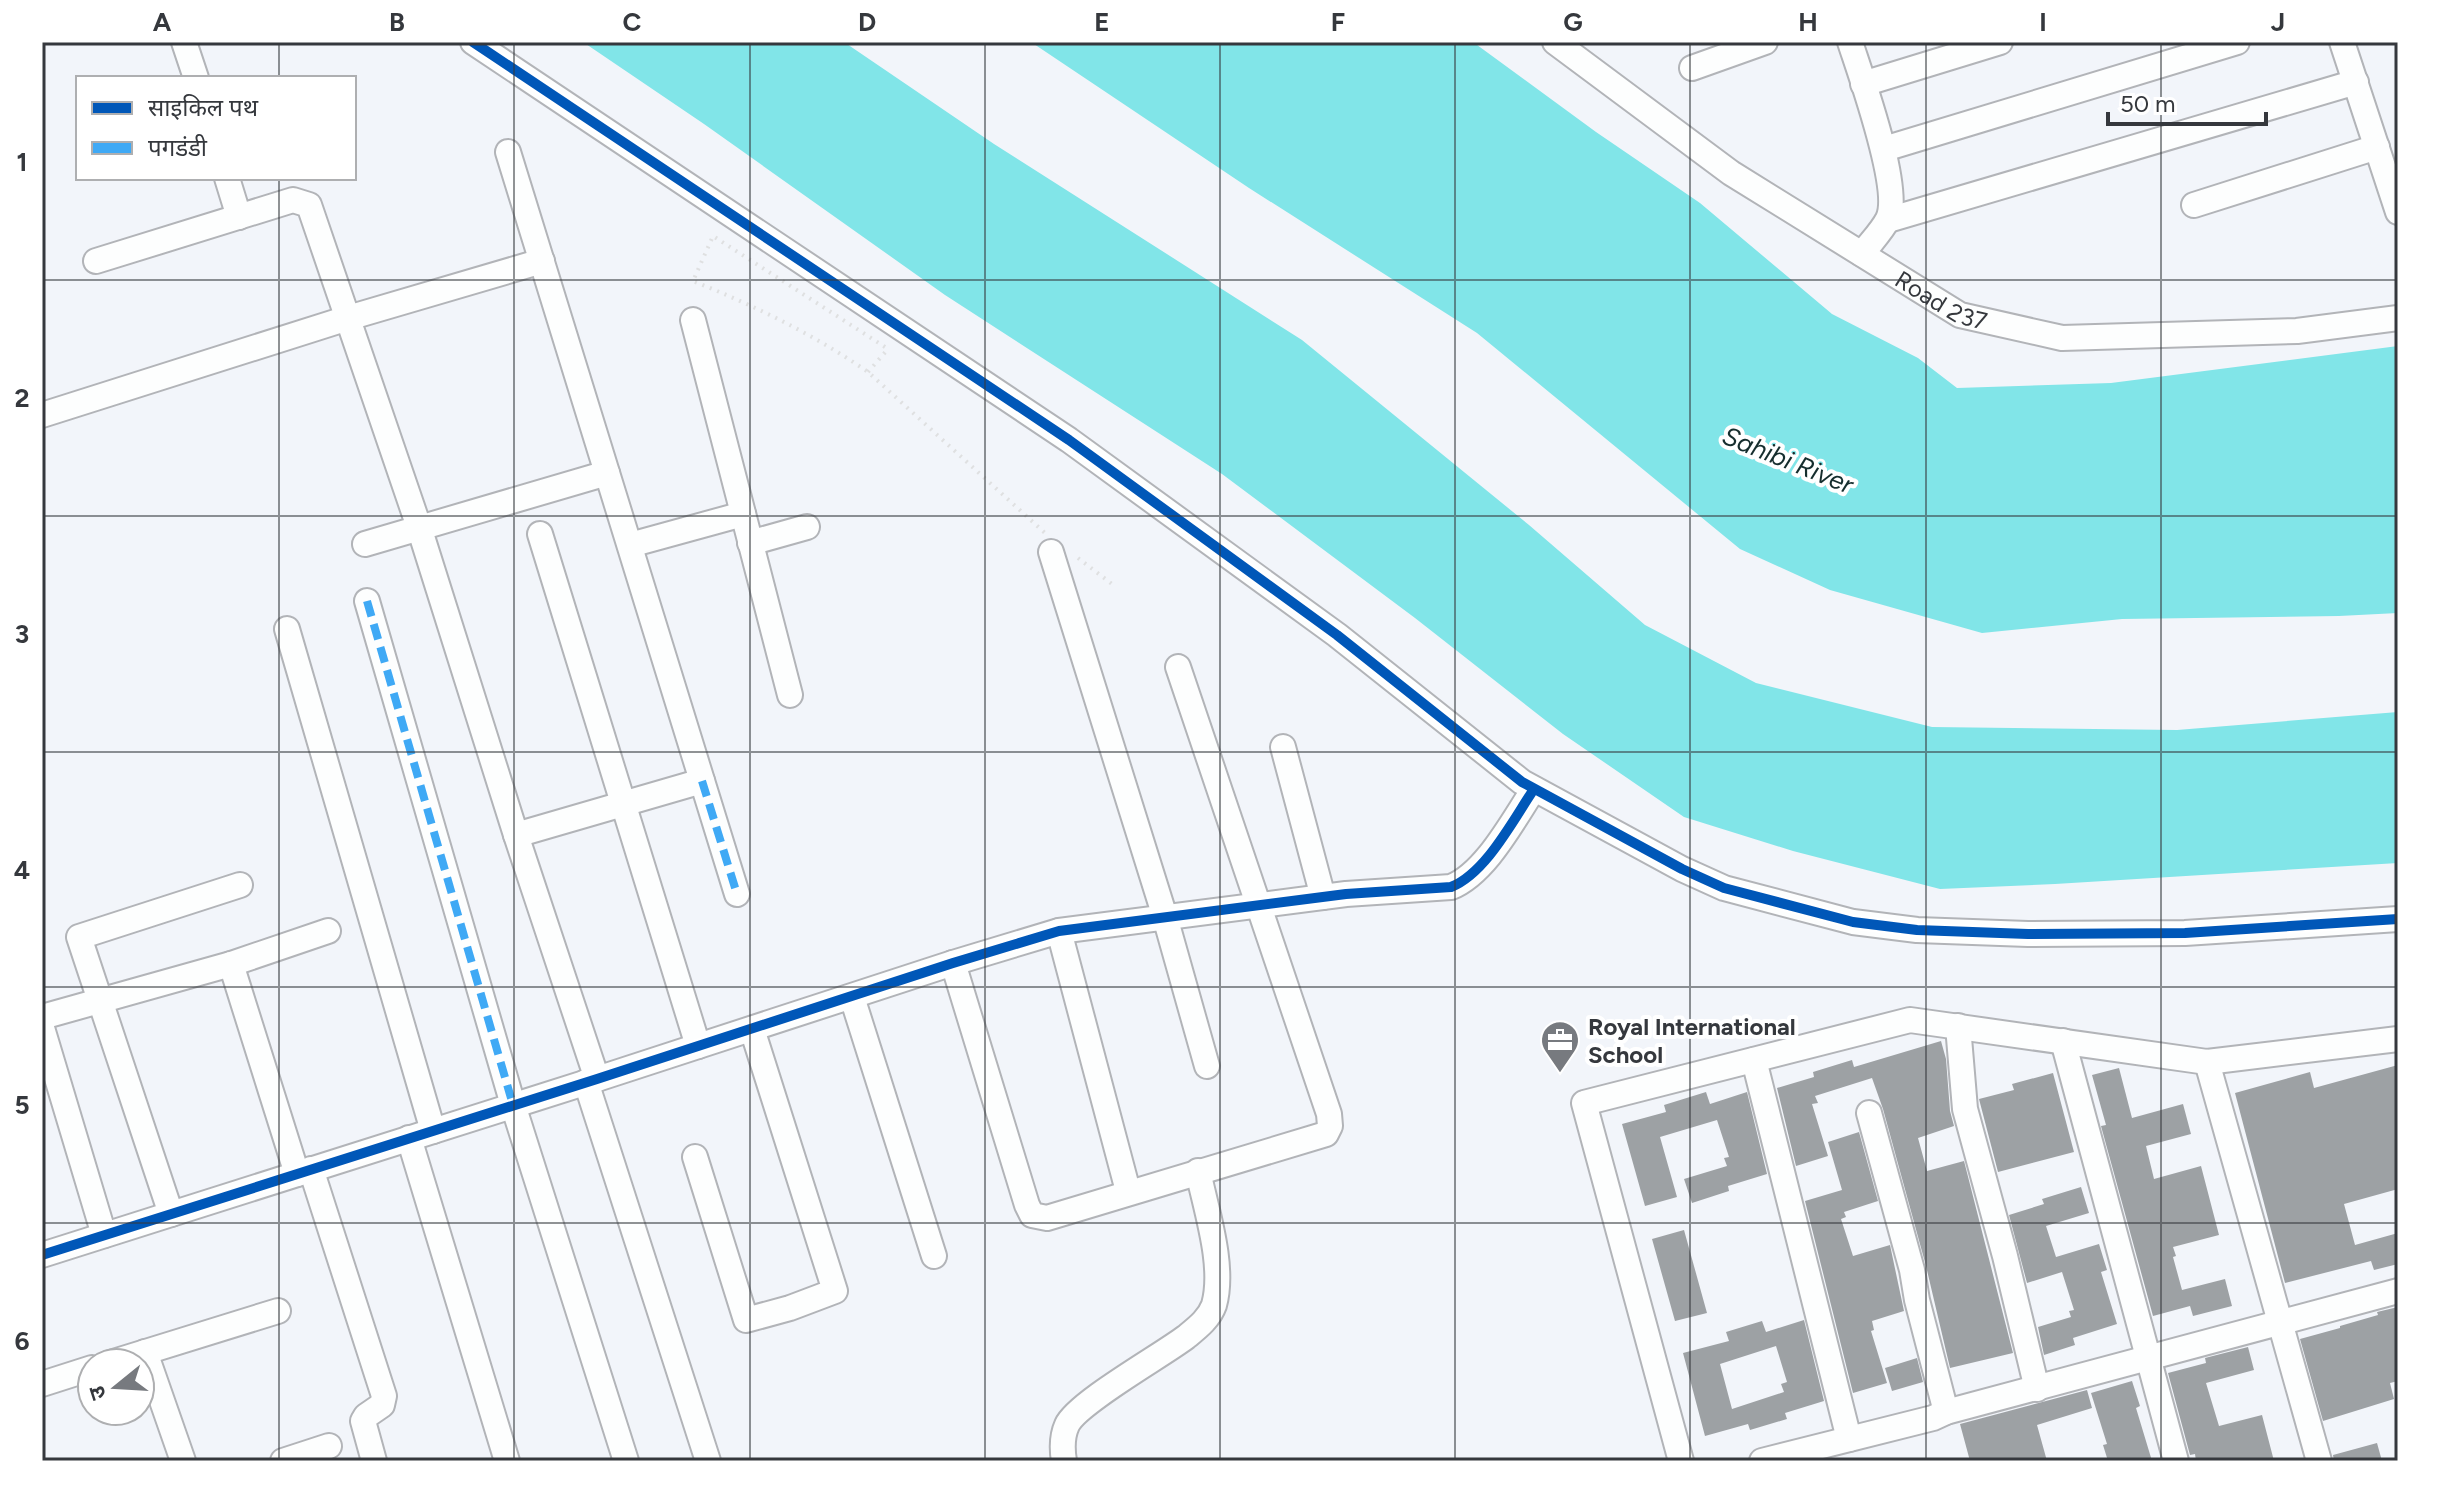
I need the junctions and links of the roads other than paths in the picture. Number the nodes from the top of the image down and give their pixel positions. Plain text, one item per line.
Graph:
1 (184, 42) edge
2 (473, 42) edge
3 (1555, 42) edge
4 (1765, 42) edge
5 (1850, 42) edge
6 (2000, 42) edge
7 (2237, 42) edge
8 (2342, 42) edge
9 (1692, 68) dead end
10 (195, 76) edge
11 (2356, 82) junction
12 (1863, 84) junction
13 (2377, 147) junction
14 (1884, 149) junction
15 (508, 152) dead end
16 (228, 180) edge
17 (2194, 205) dead end
18 (2398, 212) edge
19 (239, 217) junction
20 (1888, 220) junction
21 (1862, 254) junction
22 (96, 261) dead end
23 (542, 261) junction
24 (348, 318) junction
25 (2398, 318) edge
26 (693, 320) dead end
27 (42, 415) edge
28 (607, 473) junction
29 (743, 514) junction
30 (419, 527) junction
31 (807, 527) dead end
32 (540, 534) dead end
33 (750, 543) junction
34 (1048, 543) road end
35 (365, 544) dead end
36 (630, 545) junction
37 (367, 601) dead end
38 (287, 629) dead end
39 (1178, 667) dead end
40 (790, 695) dead end
41 (1283, 747) dead end
42 (702, 781) junction
43 (1534, 789) junction
44 (623, 803) junction
45 (516, 835) junction
46 (240, 885) dead end
47 (737, 894) dead end
48 (1323, 897) junction
49 (1260, 905) junction
50 (1165, 917) junction
51 (2398, 919) edge
52 (328, 931) dead end
53 (1059, 931) junction
54 (953, 963) junction
55 (231, 964) junction
56 (852, 997) junction
57 (99, 1001) junction
58 (42, 1017) edge
59 (1958, 1026) junction
60 (42, 1028) edge
61 (752, 1029) junction
62 (2398, 1039) edge
63 (2063, 1041) junction
64 (698, 1046) junction
65 (1754, 1060) junction
66 (2207, 1062) junction
67 (1207, 1066) dead end
68 (592, 1080) junction
69 (513, 1105) junction
70 (1869, 1113) dead end
71 (433, 1131) junction
72 (409, 1138) junction
73 (695, 1157) dead end
74 (1198, 1171) junction
75 (304, 1172) junction
76 (1128, 1191) junction
77 (171, 1214) junction
78 (104, 1235) junction
79 (42, 1255) edge
80 (934, 1256) dead end
81 (2398, 1291) edge
82 (278, 1311) dead end
83 (2281, 1322) junction
84 (156, 1349) edge
85 (2147, 1359) junction
86 (76, 1373) edge
87 (42, 1384) edge
88 (156, 1384) edge
89 (2037, 1389) junction
90 (1946, 1412) junction
91 (1849, 1439) junction
92 (329, 1446) dead end
93 (183, 1461) edge
94 (283, 1461) edge
95 (374, 1461) edge
96 (507, 1461) edge
97 (626, 1461) edge
98 (708, 1461) edge
99 (1064, 1461) edge
100 (1681, 1461) edge
101 (1762, 1461) edge
102 (2176, 1461) edge
103 (2319, 1461) edge

1 - 10 street
2 - 43 street
3 - 21 street, Road 237
4 - 9 street
5 - 12 street
6 - 12 street
7 - 14 street
8 - 11 street
11 - 13 street
11 - 20 street
12 - 14 street
13 - 17 street
13 - 18 street
14 - 20 street
15 - 23 street
16 - 19 street
19 - 22 street
19 - 24 street
20 - 21 street
21 - 25 street, Road 237
23 - 24 street
23 - 28 street
24 - 27 street
24 - 30 street
26 - 29 street
28 - 30 street
28 - 36 street
29 - 33 street
29 - 36 street
30 - 35 street
30 - 45 street
31 - 33 street
32 - 44 street
33 - 40 street
34 - 50 street
36 - 42 street
37 - 69 street
38 - 71 street
39 - 49 street
41 - 48 street
42 - 44 street
42 - 47 street
43 - 48 street
43 - 51 street
44 - 45 street
44 - 64 street
45 - 68 street
46 - 57 street
48 - 49 street
49 - 50 street
49 - 74 street
50 - 53 street
50 - 67 street
52 - 55 street
53 - 54 street
53 - 76 street
54 - 56 street
54 - 76 street
55 - 57 street
55 - 75 street
56 - 61 street
56 - 80 street
57 - 58 street
57 - 77 street
59 - 63 street
59 - 65 street
59 - 89 street
60 - 78 street
61 - 64 street
61 - 73 street
62 - 66 street
63 - 66 street
63 - 85 street
64 - 68 street
65 - 91 street
65 - 100 street
66 - 83 street
68 - 69 street
68 - 98 street
69 - 71 street
69 - 97 street
70 - 90 street
71 - 72 street
72 - 75 street
72 - 96 street
74 - 76 street
74 - 99 street
75 - 77 street
75 - 95 street
77 - 78 street
78 - 79 street
81 - 83 street
82 - 84 street
83 - 85 street
83 - 103 street
85 - 89 street
85 - 102 street
86 - 87 street
88 - 93 street
89 - 90 street
90 - 91 street
91 - 101 street
92 - 94 street

